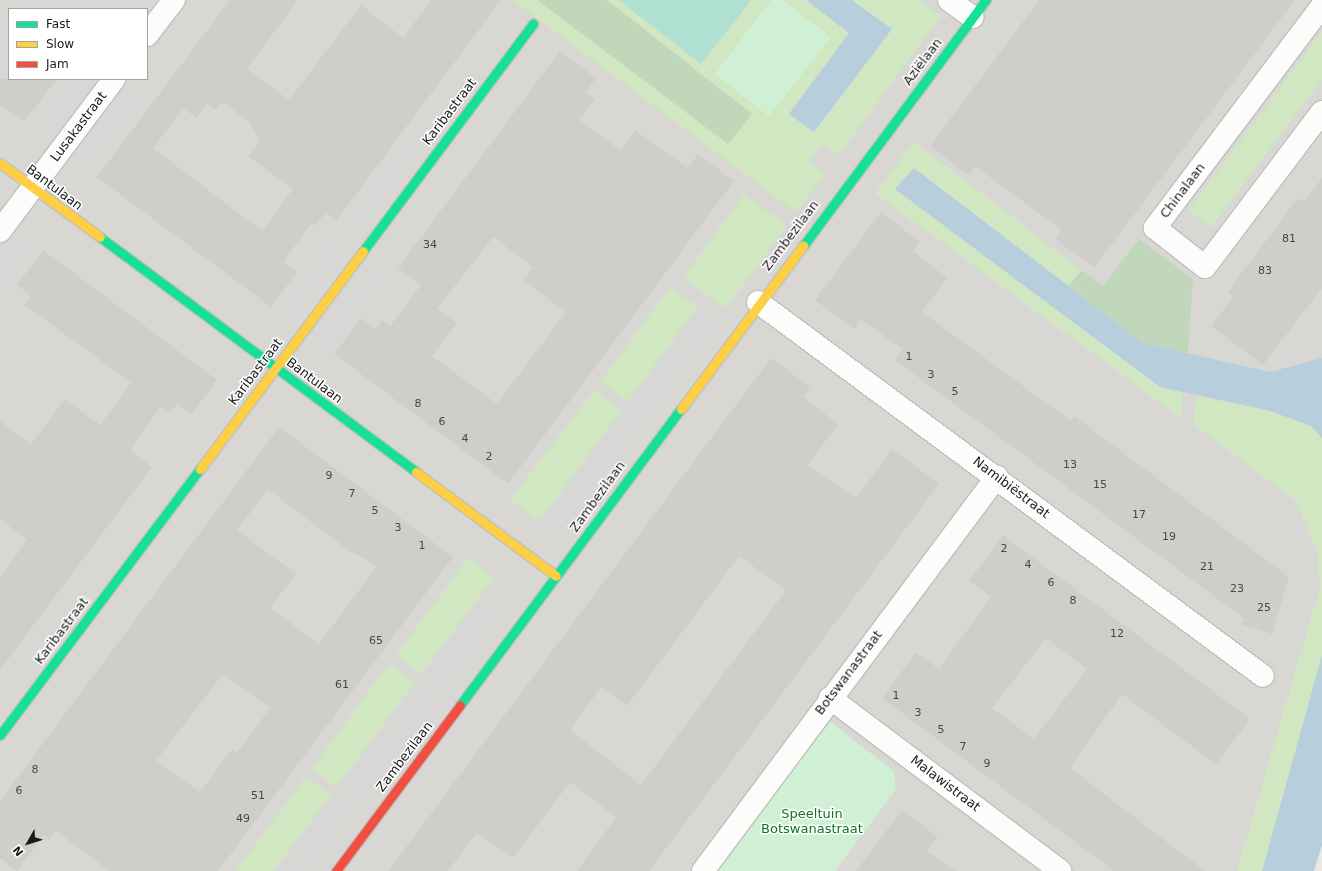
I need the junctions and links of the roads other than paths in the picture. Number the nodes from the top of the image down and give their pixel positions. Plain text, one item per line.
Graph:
1 (174, 0) edge
2 (949, 0) edge
3 (986, 0) edge
4 (1322, 6) edge
5 (972, 17) junction
6 (533, 24) dead end
7 (148, 35) edge
8 (113, 80) edge
9 (1322, 112) edge
10 (882, 139) joint
11 (0, 163) edge
12 (33, 188) junction
13 (0, 232) edge
14 (758, 302) junction
15 (276, 368) junction
16 (997, 478) junction
17 (556, 576) junction
18 (1263, 676) dead end
19 (830, 698) junction
20 (0, 735) edge
21 (336, 871) edge
22 (703, 871) edge
23 (1060, 871) edge

1 - 7 street
2 - 5 street
3 - 5 street, Aziëlaan
4 - 9 street, Chinalaan
5 - 10 street, Aziëlaan
6 - 15 street, Karibastraat
8 - 12 street, Lusakastraat
10 - 14 street, Zambezilaan
11 - 12 street, Bantulaan
12 - 13 street, Lusakastraat
12 - 15 street, Bantulaan
14 - 16 street, Namibiëstraat
14 - 17 street, Zambezilaan
15 - 17 street, Bantulaan
15 - 20 street, Karibastraat
16 - 18 street, Namibiëstraat
16 - 19 street, Botswanastraat
17 - 21 street, Zambezilaan
19 - 22 street, Botswanastraat
19 - 23 street, Malawistraat

